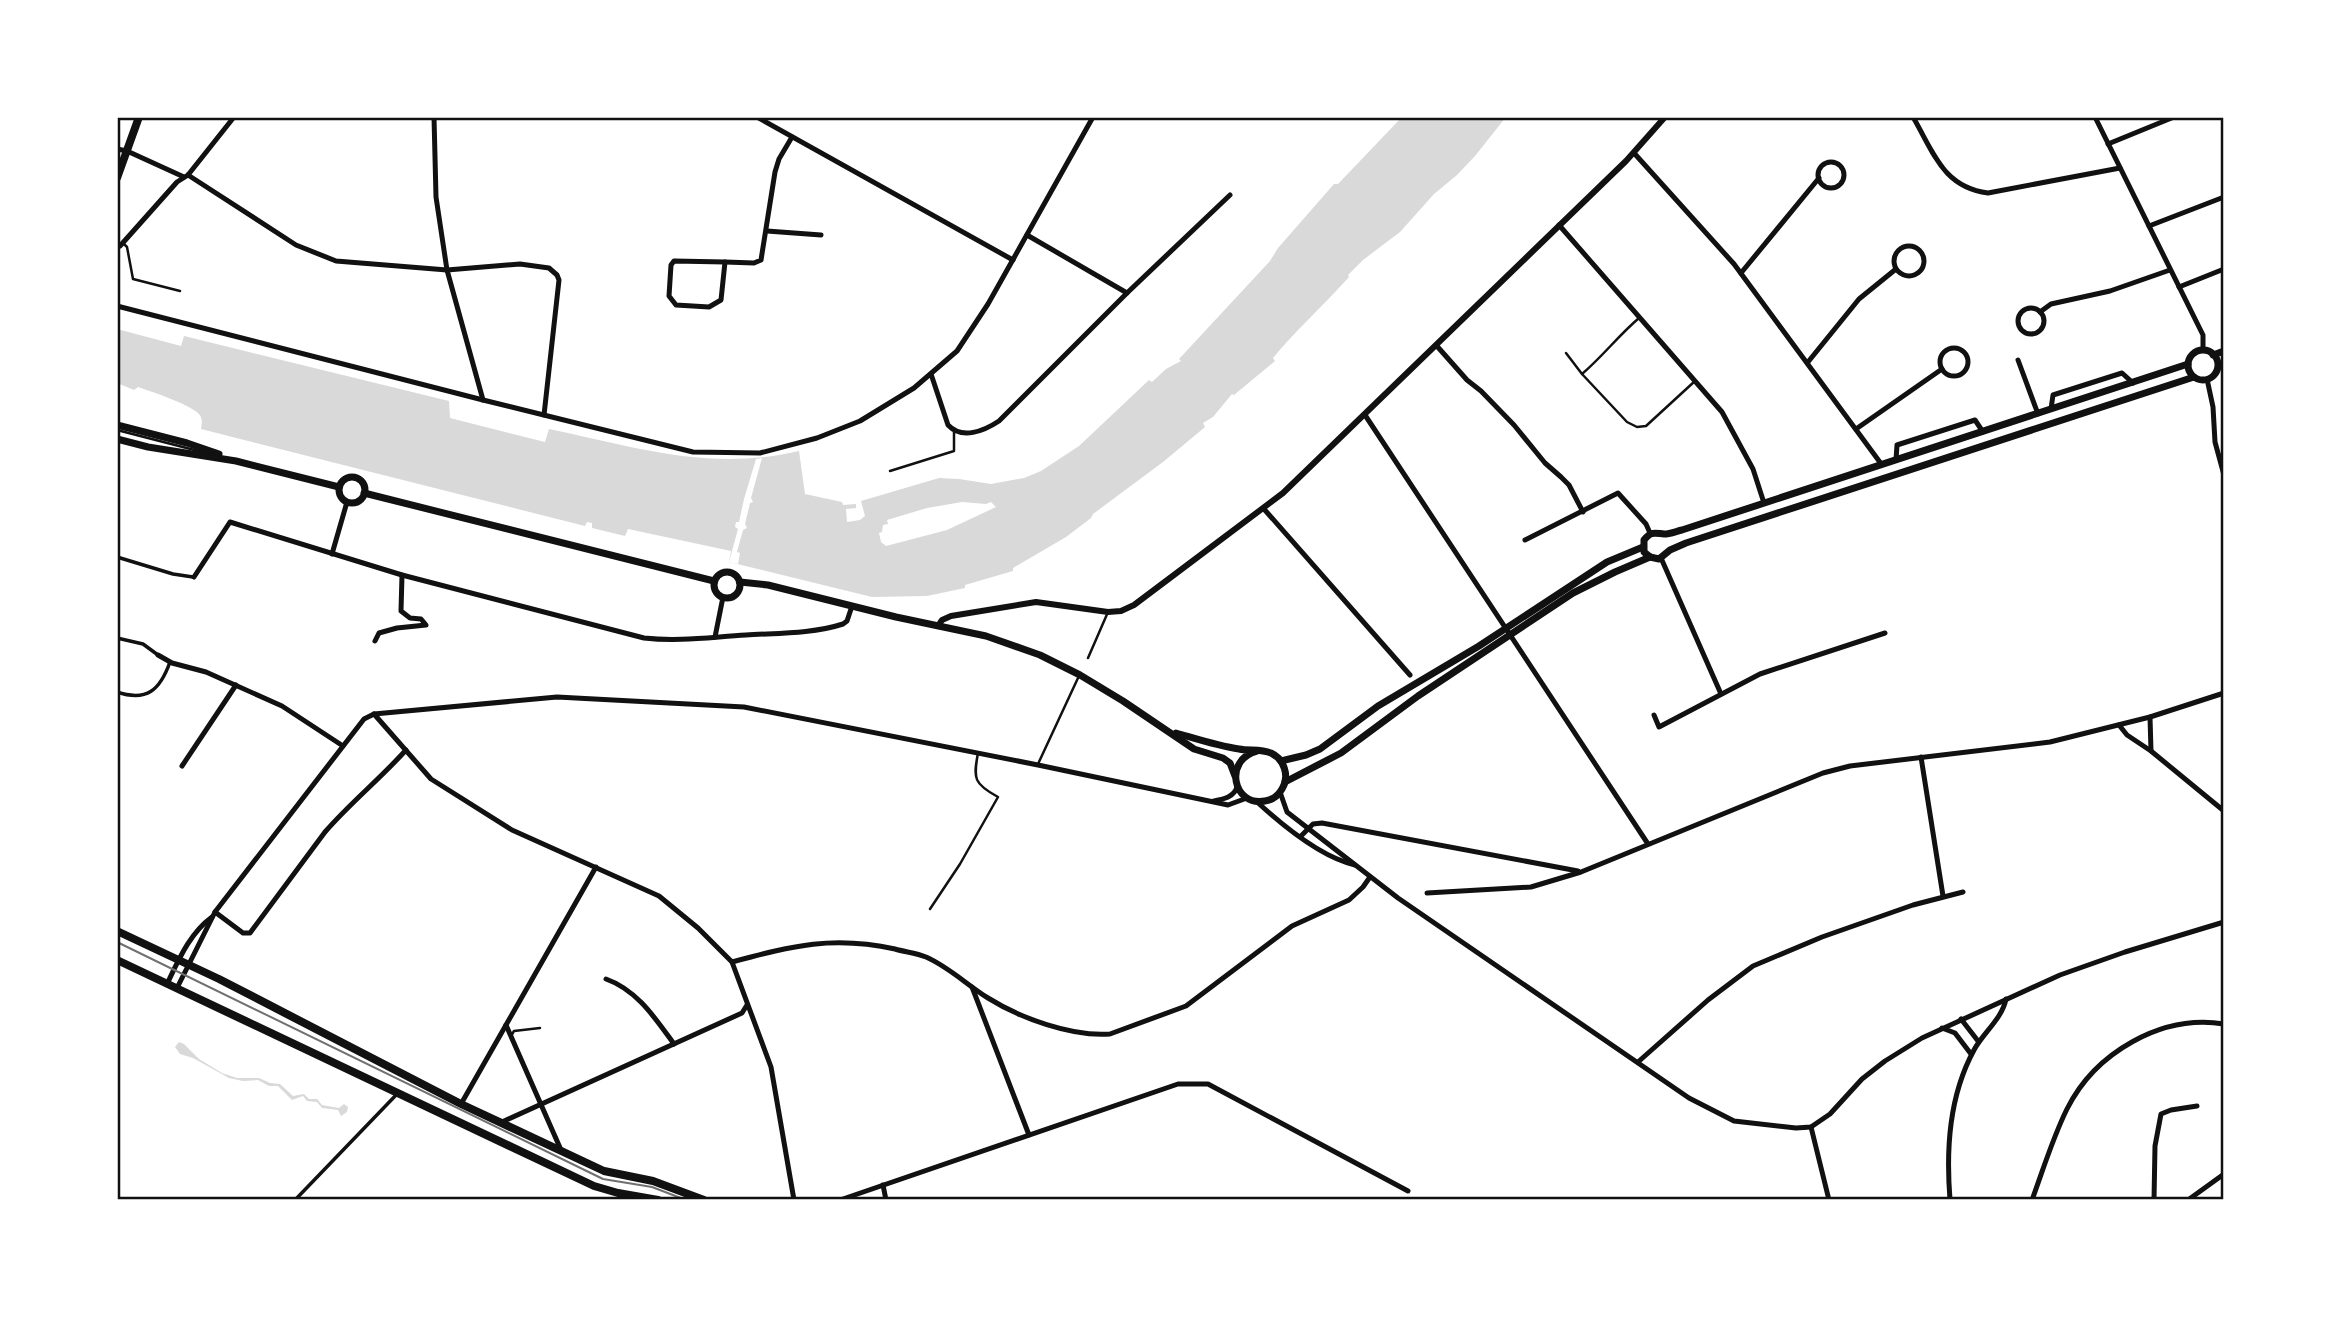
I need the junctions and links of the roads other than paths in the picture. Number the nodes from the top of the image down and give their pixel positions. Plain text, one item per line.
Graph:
1 (139, 117) edge
2 (234, 117) edge
3 (433, 117) edge
4 (757, 117) edge
5 (1093, 117) edge
6 (1665, 117) edge
7 (1913, 117) edge
8 (2095, 117) edge
9 (2174, 117) edge
10 (792, 137) junction
11 (2108, 144) junction
12 (122, 150) edge
13 (1634, 153) junction
14 (2120, 168) junction
15 (186, 176) junction
16 (1819, 177) junction
17 (117, 178) edge
18 (1230, 195) dead end
19 (2224, 197) edge
20 (1559, 225) junction
21 (2149, 226) junction
22 (767, 231) junction
23 (821, 235) dead end
24 (1027, 235) junction
25 (120, 243) edge
26 (1013, 260) junction
27 (724, 262) junction
28 (1896, 269) junction
29 (2224, 269) edge
30 (447, 270) junction
31 (2171, 270) junction
32 (1741, 273) junction
33 (2179, 287) junction
34 (180, 291) dead end
35 (1126, 293) junction
36 (117, 306) edge
37 (2040, 312) junction
38 (1640, 317) junction
39 (1436, 345) junction
40 (2203, 350) junction
41 (2224, 351) edge
42 (1566, 353) dead end
43 (2213, 355) junction
44 (2018, 360) dead end
45 (1808, 362) junction
46 (2188, 364) junction
47 (2220, 365) edge
48 (1942, 369) junction
49 (931, 374) junction
50 (1582, 374) junction
51 (2194, 377) junction
52 (2207, 379) junction
53 (1695, 381) junction
54 (2133, 383) junction
55 (483, 400) junction
56 (2051, 409) junction
57 (2038, 414) junction
58 (544, 415) junction
59 (1365, 415) junction
60 (117, 428) edge
61 (1856, 429) junction
62 (954, 432) junction
63 (1983, 432) junction
64 (117, 439) edge
65 (1896, 460) junction
66 (236, 461) junction
67 (1882, 465) junction
68 (890, 471) dead end
69 (2224, 475) edge
70 (339, 486) junction
71 (364, 493) junction
72 (347, 502) junction
73 (1764, 503) junction
74 (1264, 509) junction
75 (1583, 512) junction
76 (1650, 533) junction
77 (1665, 534) junction
78 (1525, 540) dead end
79 (1643, 547) junction
80 (1670, 550) junction
81 (332, 554) junction
82 (117, 557) edge
83 (1650, 557) junction
84 (1661, 558) junction
85 (402, 575) junction
86 (194, 577) joint
87 (714, 581) junction
88 (740, 582) junction
89 (723, 597) junction
90 (852, 606) junction
91 (1108, 612) junction
92 (1524, 620) junction
93 (938, 626) junction
94 (1885, 633) dead end
95 (715, 637) junction
96 (117, 638) edge
97 (375, 641) dead end
98 (1481, 649) junction
99 (158, 655) joint
100 (1088, 658) dead end
101 (170, 662) junction
102 (1080, 675) junction
103 (1410, 675) dead end
104 (236, 685) junction
105 (117, 692) edge
106 (2224, 693) edge
107 (1721, 694) junction
108 (374, 714) junction
109 (1654, 715) dead end
110 (2150, 717) junction
111 (2119, 725) junction
112 (1169, 730) junction
113 (343, 746) junction
114 (406, 750) junction
115 (1257, 751) junction
116 (2151, 751) junction
117 (978, 753) junction
118 (1921, 757) junction
119 (1281, 761) junction
120 (1038, 765) junction
121 (182, 766) dead end
122 (1235, 776) junction
123 (1285, 782) junction
124 (1237, 787) junction
125 (1280, 792) junction
126 (1247, 798) junction
127 (1256, 801) junction
128 (1211, 802) junction
129 (2224, 811) edge
130 (1309, 828) junction
131 (1301, 836) junction
132 (1648, 844) junction
133 (1355, 865) junction
134 (596, 867) junction
135 (1581, 872) junction
136 (1370, 877) junction
137 (1963, 892) dead end
138 (1427, 893) dead end
139 (1943, 896) junction
140 (930, 909) dead end
141 (214, 914) junction
142 (2224, 922) edge
143 (117, 931) edge
144 (117, 960) edge
145 (179, 960) junction
146 (732, 962) junction
147 (188, 965) junction
148 (606, 979) dead end
149 (167, 984) junction
150 (972, 987) junction
151 (177, 988) junction
152 (2006, 999) junction
153 (747, 1005) junction
154 (1961, 1019) junction
155 (506, 1024) junction
156 (2224, 1024) edge
157 (540, 1028) dead end
158 (1942, 1028) junction
159 (511, 1036) junction
160 (1978, 1041) junction
161 (674, 1044) junction
162 (1971, 1054) junction
163 (1638, 1062) junction
164 (399, 1092) junction
165 (461, 1104) junction
166 (541, 1104) junction
167 (2197, 1106) dead end
168 (501, 1123) junction
169 (1811, 1127) junction
170 (1029, 1135) junction
171 (562, 1152) junction
172 (2224, 1174) edge
173 (883, 1185) junction
174 (1409, 1191) dead end
175 (295, 1200) edge
176 (658, 1200) edge
177 (704, 1200) edge
178 (794, 1200) edge
179 (840, 1200) edge
180 (886, 1200) edge
181 (1829, 1200) edge
182 (1950, 1200) edge
183 (2032, 1200) edge
184 (2154, 1200) edge
185 (2188, 1200) edge

1 - 12 main road
2 - 15 street
3 - 30 street
4 - 10 street
5 - 24 street
6 - 13 street
7 - 14 street
8 - 11 street
9 - 11 street
10 - 22 street
10 - 26 street
11 - 14 street
12 - 15 street
12 - 17 main road
13 - 20 street
13 - 32 street
14 - 21 street
15 - 25 street
15 - 30 street
16 - 16 street
16 - 32 street
18 - 35 street
19 - 21 street
20 - 38 street
20 - 39 street
21 - 31 street
22 - 23 street
22 - 27 street
24 - 26 street
24 - 35 street
25 - 34 lane
26 - 49 street
27 - 27 street
28 - 28 street
28 - 45 street
29 - 33 street
30 - 55 street
30 - 58 street
31 - 33 street
31 - 37 street
32 - 45 street
33 - 40 street
35 - 62 street
36 - 55 street
37 - 37 street
38 - 50 lane
38 - 53 street
39 - 59 street
39 - 75 street
40 - 43 main road
40 - 46 main road
41 - 43 main road
42 - 50 lane
43 - 47 main road
44 - 57 street
45 - 61 street
46 - 51 main road
46 - 54 main road
47 - 52 main road
48 - 48 street
48 - 61 street
49 - 58 street
49 - 62 street
50 - 53 lane
51 - 52 main road
51 - 80 main road
52 - 69 street
53 - 73 street
54 - 56 main road
54 - 56 street
55 - 58 street
56 - 57 main road
57 - 63 main road
59 - 74 street
59 - 132 street
60 - 66 main road
61 - 67 street
62 - 68 lane
63 - 65 main road
63 - 65 street
64 - 66 main road
65 - 67 main road
66 - 70 main road
67 - 73 main road
70 - 71 main road
70 - 72 main road
71 - 72 main road
71 - 87 main road
72 - 81 street
73 - 77 main road
74 - 91 street
74 - 103 street
75 - 76 street
75 - 78 street
76 - 77 main road
76 - 79 main road
77 - 80 main road
79 - 83 main road
79 - 92 main road
80 - 84 main road
81 - 85 street
81 - 86 street
82 - 86 street
83 - 84 main road
83 - 92 main road
84 - 107 street
85 - 95 street
85 - 97 street
87 - 88 main road
87 - 89 main road
88 - 89 main road
88 - 90 main road
89 - 95 street
90 - 93 main road
90 - 95 street
91 - 93 street
91 - 100 lane
92 - 98 main road
93 - 102 main road
94 - 107 street
96 - 99 street
98 - 119 main road
98 - 123 main road
99 - 101 street
101 - 104 street
101 - 105 street
102 - 112 main road
102 - 120 lane
104 - 113 street
104 - 121 street
106 - 110 street
107 - 109 street
108 - 113 street
108 - 114 street
108 - 117 street
110 - 111 street
110 - 116 street
111 - 116 street
111 - 118 street
112 - 115 main road
112 - 122 main road
113 - 141 street
114 - 134 street
114 - 141 street
115 - 119 main road
115 - 122 main road
116 - 129 street
117 - 120 street
117 - 140 lane
118 - 132 street
118 - 139 street
119 - 123 main road
120 - 128 street
122 - 124 main road
123 - 125 main road
124 - 126 main road
124 - 128 street
125 - 127 main road
125 - 130 street
126 - 127 main road
126 - 128 street
127 - 131 street
130 - 131 street
130 - 133 street
130 - 135 street
131 - 133 street
132 - 135 street
133 - 136 street
134 - 146 street
134 - 155 street
135 - 138 street
136 - 150 street
136 - 163 street
137 - 139 street
139 - 163 street
141 - 145 street
141 - 147 street
142 - 152 street
143 - 145 main road
144 - 149 main road
145 - 147 main road
145 - 149 street
146 - 150 street
146 - 153 street
147 - 151 street
147 - 165 main road
148 - 161 street
149 - 151 main road
150 - 170 street
151 - 164 main road
152 - 154 street
152 - 160 street
153 - 161 street
153 - 178 street
154 - 158 street
154 - 160 street
155 - 159 street
155 - 165 street
156 - 183 street
157 - 159 lane
158 - 162 street
158 - 169 street
159 - 166 street
160 - 162 street
161 - 166 street
162 - 182 street
163 - 169 street
164 - 175 street
164 - 176 main road
165 - 168 main road
166 - 168 street
166 - 171 street
167 - 184 street
168 - 171 main road
169 - 181 street
170 - 173 street
170 - 174 street
171 - 177 main road
172 - 185 street
173 - 179 street
173 - 180 street

